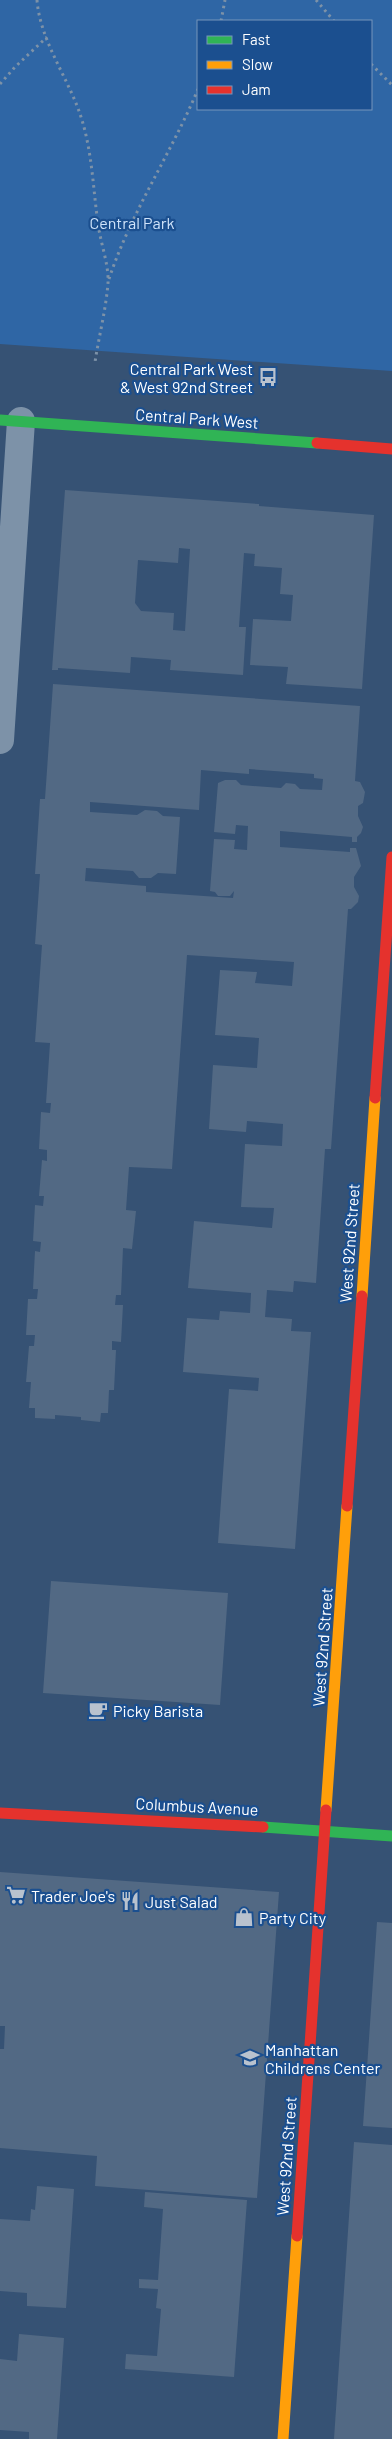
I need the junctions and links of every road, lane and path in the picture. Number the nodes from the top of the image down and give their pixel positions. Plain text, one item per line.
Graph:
1 (38, 0) edge
2 (225, 0) edge
3 (316, 0) edge
4 (221, 20) edge
5 (333, 20) edge
6 (47, 37) junction
7 (372, 65) edge
8 (0, 84) edge
9 (392, 85) edge
10 (197, 92) edge
11 (108, 281) junction
12 (95, 362) dead end
13 (11, 420) edge
14 (392, 449) edge
15 (0, 740) edge
16 (392, 857) edge
17 (0, 1813) edge
18 (324, 1831) junction
19 (392, 1836) edge
20 (283, 2439) edge

1 - 6 path
2 - 4 path
3 - 5 path
6 - 8 path
6 - 11 path
7 - 9 path
10 - 11 path
11 - 12 path
13 - 14 street, Central Park West
13 - 15 street
16 - 18 street, West 92nd Street
17 - 18 street, Columbus Avenue
18 - 19 street, Columbus Avenue
18 - 20 street, West 92nd Street

